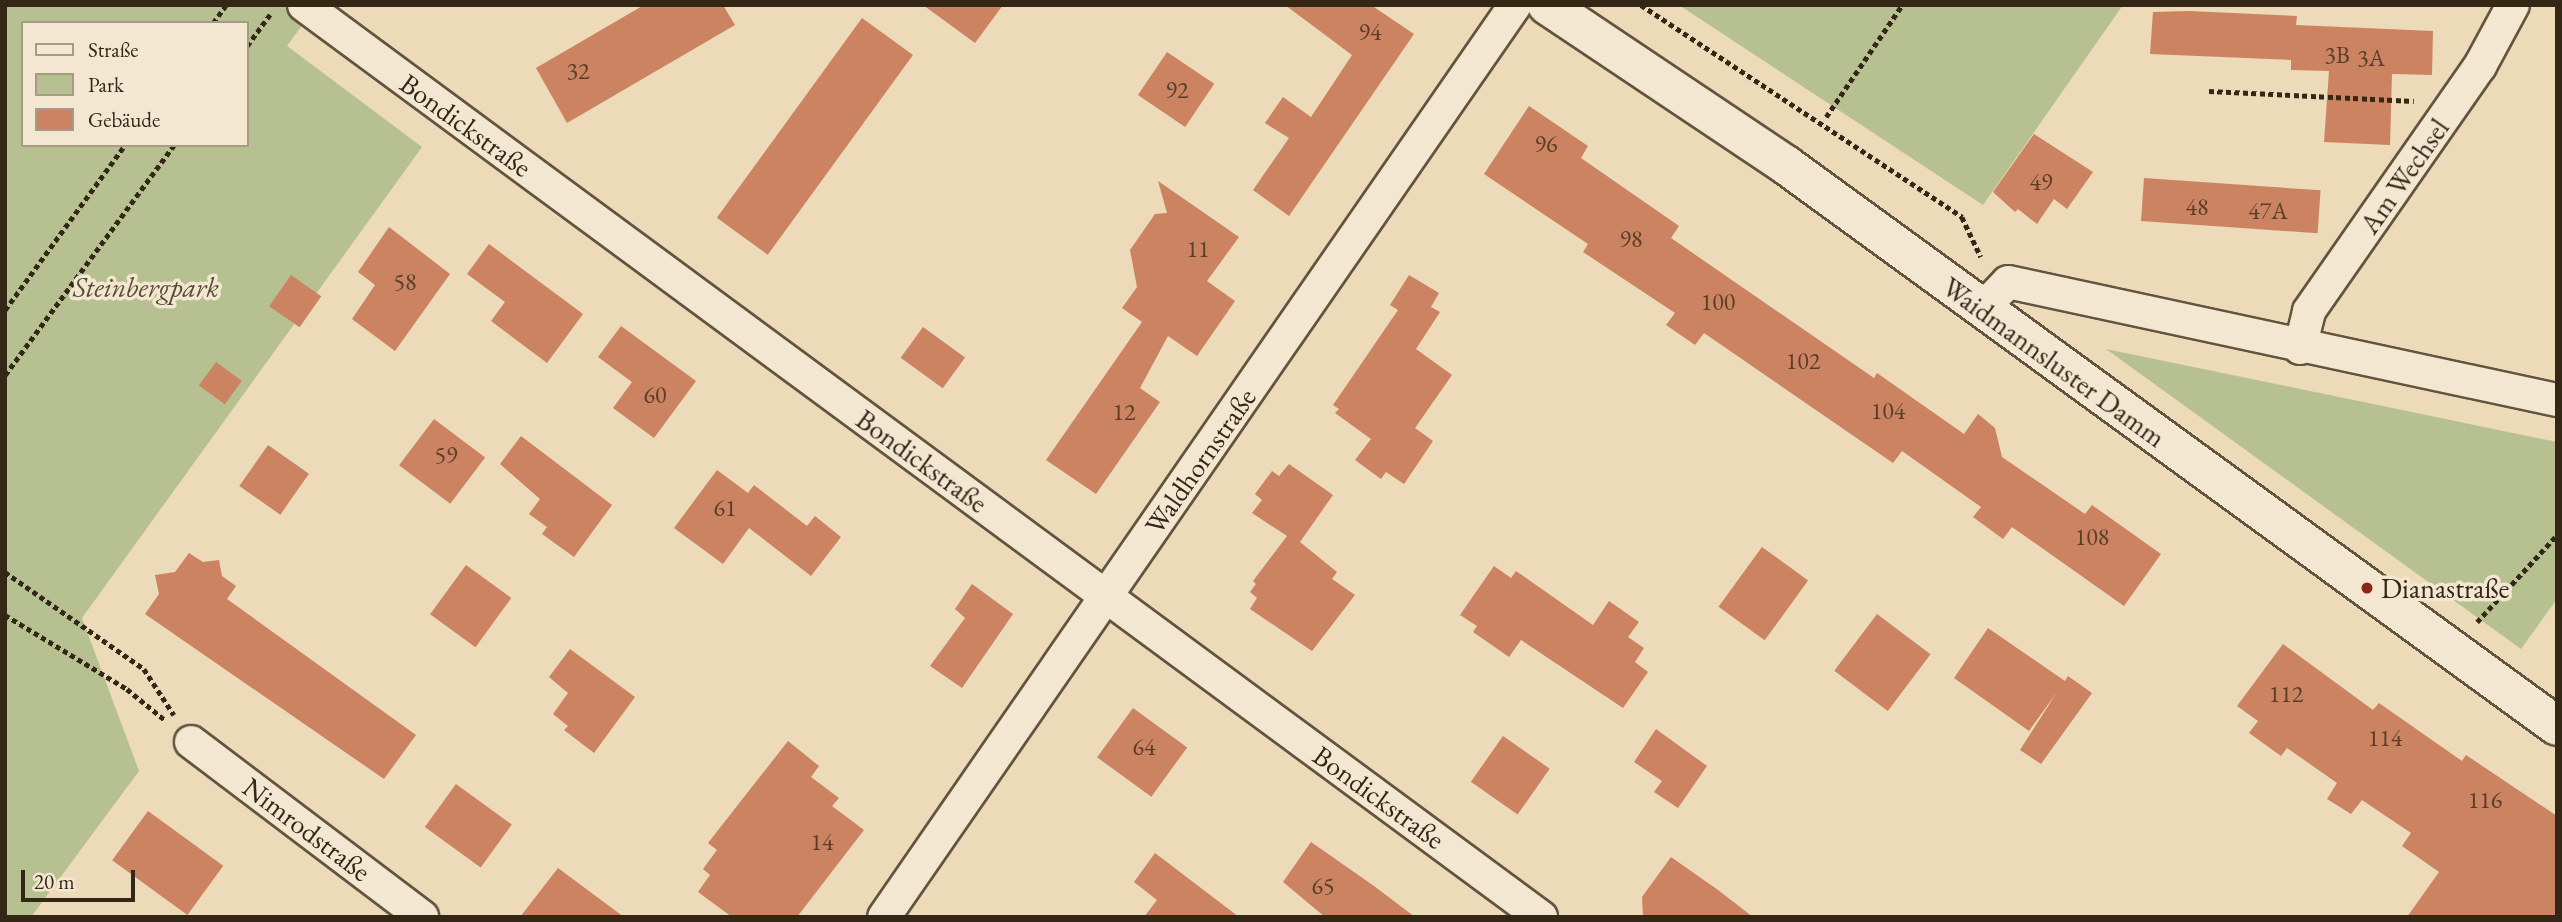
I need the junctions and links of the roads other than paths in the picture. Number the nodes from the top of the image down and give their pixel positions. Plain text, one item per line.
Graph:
1 (304, 5) edge
2 (1515, 5) edge
3 (1547, 5) edge
4 (2513, 5) edge
5 (1982, 309) junction
6 (2301, 348) junction
7 (2557, 400) edge
8 (1106, 596) junction
9 (2557, 726) edge
10 (191, 742) road end
11 (422, 917) edge
12 (884, 917) edge
13 (1541, 917) edge

1 - 8 street, Bondickstraße
2 - 8 street, Waldhornstraße
3 - 5 main road, Waidmannsluster Damm
4 - 6 street, Am Wechsel
5 - 6 street
5 - 9 main road, Waidmannsluster Damm
6 - 7 street
8 - 12 street, Waldhornstraße
8 - 13 street, Bondickstraße
10 - 11 street, Nimrodstraße

